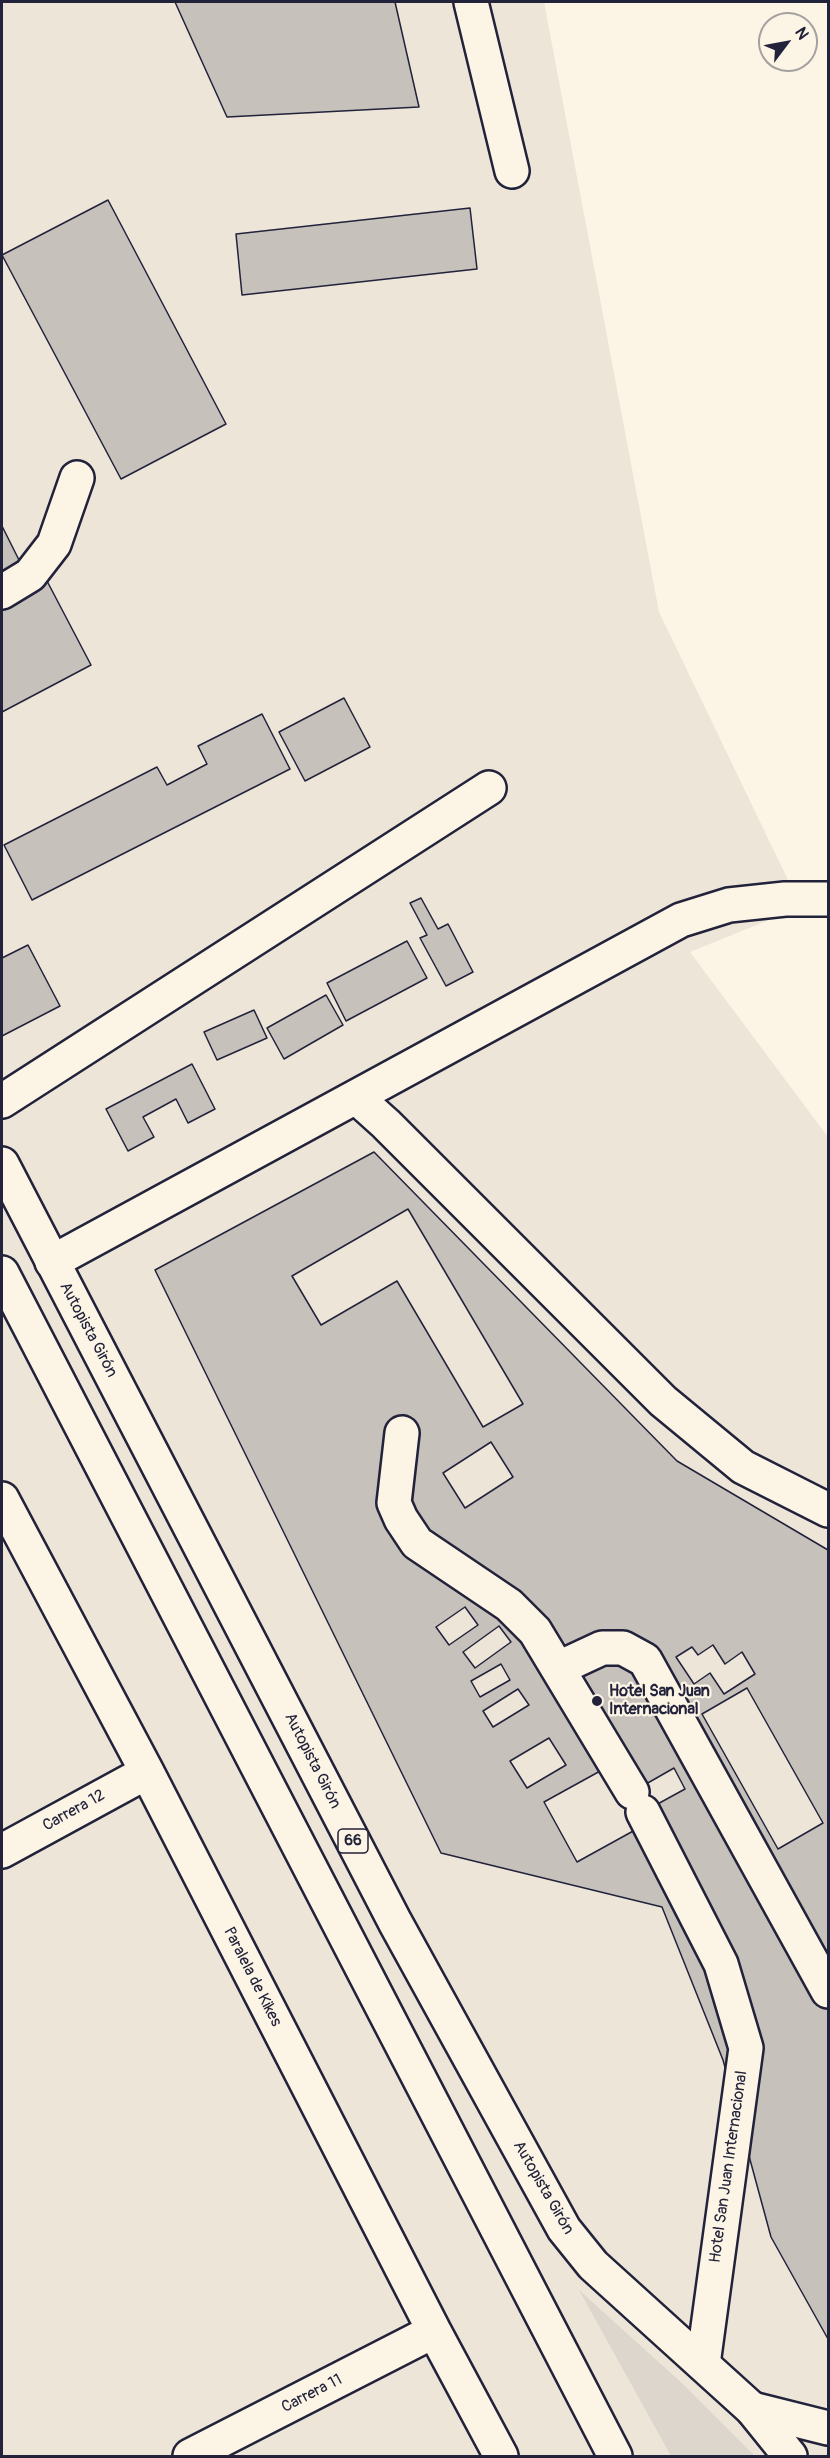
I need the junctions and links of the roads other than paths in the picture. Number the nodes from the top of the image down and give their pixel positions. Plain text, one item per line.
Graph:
1 (471, 2) edge
2 (512, 171) dead end
3 (77, 478) dead end
4 (2, 592) edge
5 (489, 788) dead end
6 (828, 899) edge
7 (356, 1097) junction
8 (2, 1101) edge
9 (2, 1164) edge
10 (52, 1262) junction
11 (2, 1274) edge
12 (402, 1433) dead end
13 (2, 1499) edge
14 (828, 1510) edge
15 (559, 1668) junction
16 (147, 1772) junction
17 (2, 1851) edge
18 (828, 1992) edge
19 (434, 2331) junction
20 (703, 2364) junction
21 (587, 2403) junction
22 (752, 2409) junction
23 (828, 2428) edge
24 (784, 2451) edge
25 (190, 2457) edge
26 (501, 2457) edge
27 (615, 2457) edge
28 (631, 2457) edge

1 - 2 main road
3 - 4 main road
5 - 8 main road
6 - 7 main road
7 - 10 main road
7 - 14 main road
9 - 10 main road, Autopista Girón / 66
10 - 20 main road, Autopista Girón / 66
11 - 21 main road
12 - 15 main road, Hotel San Juan Internacional
13 - 16 main road, Paralela de Kikes
15 - 18 main road
15 - 20 main road, Hotel San Juan Internacional
16 - 17 main road, Carrera 12
16 - 19 main road, Paralela de Kikes
19 - 25 main road, Carrera 11
19 - 26 main road, Paralela de Kikes
20 - 22 main road, Autopista Girón / 66
21 - 27 main road
21 - 28 main road
22 - 23 main road
22 - 24 main road, Autopista Girón / 66

